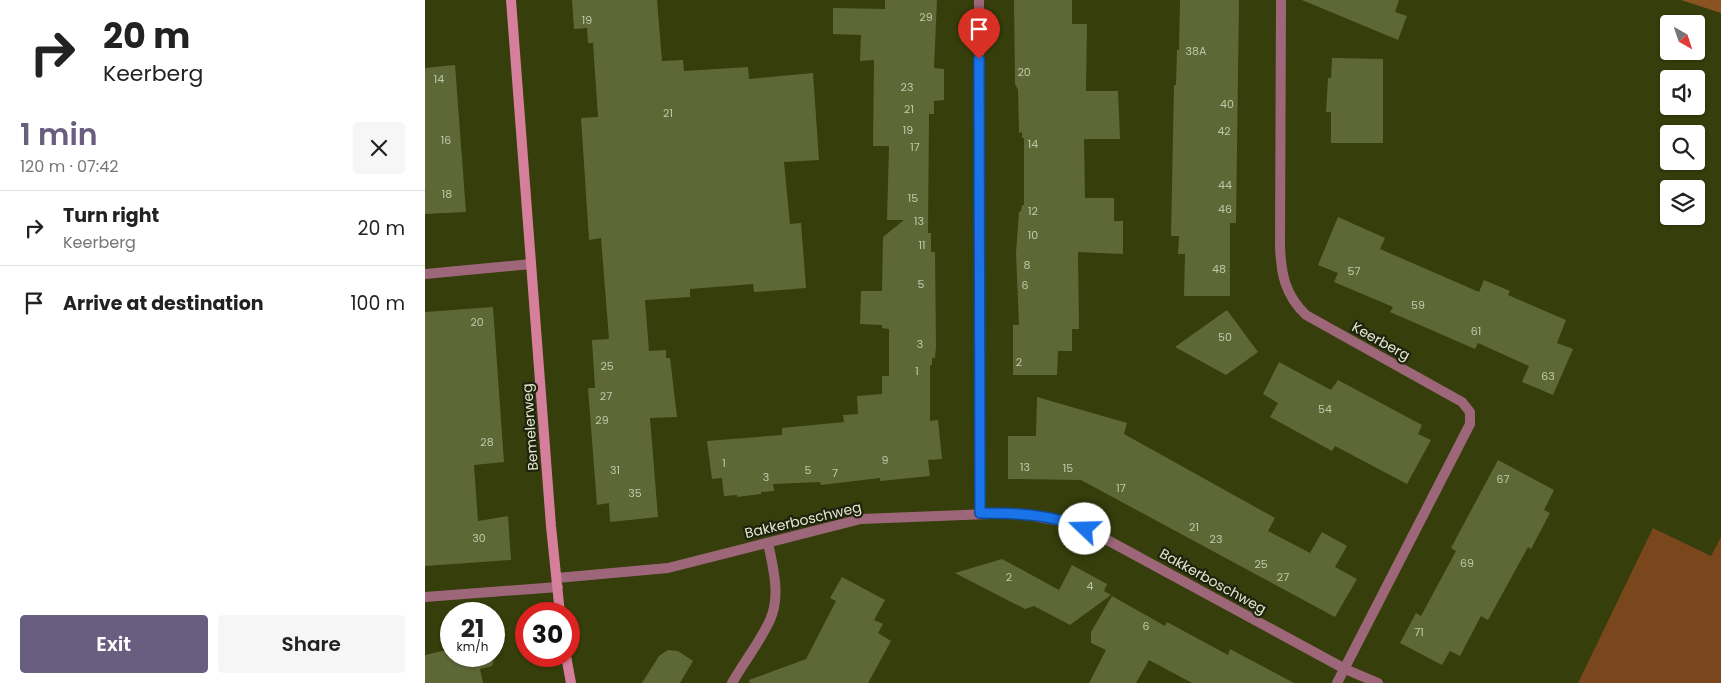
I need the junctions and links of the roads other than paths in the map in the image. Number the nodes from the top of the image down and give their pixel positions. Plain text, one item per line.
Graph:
1 (511, 0) edge
2 (979, 0) edge
3 (1281, 0) edge
4 (531, 264) junction
5 (425, 274) edge
6 (980, 513) junction
7 (768, 543) junction
8 (557, 582) junction
9 (425, 597) edge
10 (560, 602) edge
11 (568, 667) edge
12 (1345, 669) junction
13 (571, 683) edge
14 (732, 683) edge
15 (1337, 683) edge
16 (1378, 683) edge

1 - 4 street, Bemelerweg
2 - 6 street
3 - 12 street, Keerberg
4 - 5 street
4 - 8 street, Bemelerweg
6 - 7 street, Bakkerboschweg
6 - 12 street, Bakkerboschweg
7 - 8 street, Bakkerboschweg
7 - 14 street
8 - 9 street
8 - 10 street, Bemelerweg
11 - 13 street
12 - 15 street, Keerberg
12 - 16 street, Bakkerboschweg

